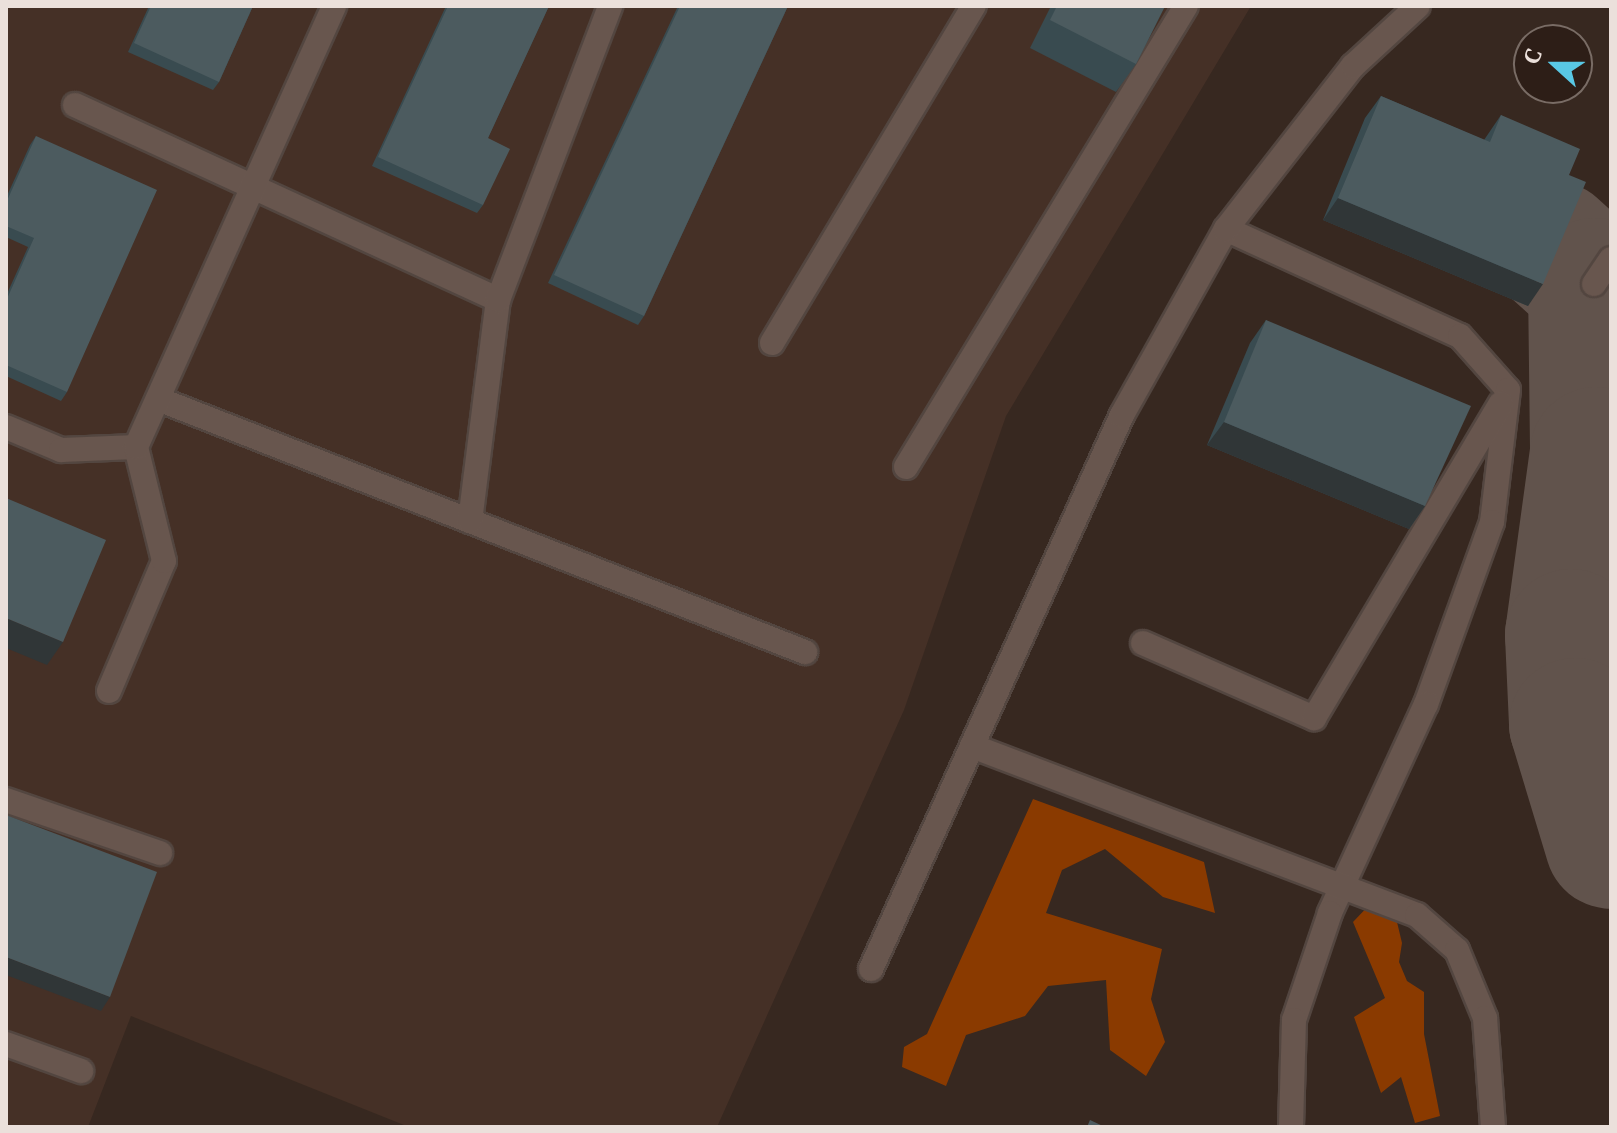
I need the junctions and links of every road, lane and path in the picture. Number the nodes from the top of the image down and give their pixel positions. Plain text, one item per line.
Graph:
1 (334, 6) edge
2 (610, 6) edge
3 (974, 6) edge
4 (1186, 6) edge
5 (1418, 6) edge
6 (75, 105) dead end
7 (252, 189) junction
8 (1226, 229) junction
9 (1611, 259) edge
10 (1594, 284) dead end
11 (498, 300) junction
12 (772, 343) dead end
13 (1508, 390) junction
14 (158, 399) junction
15 (6, 427) edge
16 (136, 447) junction
17 (906, 467) dead end
18 (470, 521) junction
19 (1143, 643) dead end
20 (805, 652) dead end
21 (109, 691) dead end
22 (972, 746) junction
23 (6, 800) edge
24 (160, 853) dead end
25 (1342, 886) junction
26 (871, 969) dead end
27 (7, 1048) edge
28 (81, 1071) dead end
29 (1291, 1127) edge
30 (1493, 1127) edge

1 - 7 lane
2 - 11 lane
3 - 12 lane
4 - 17 lane
5 - 8 lane
6 - 7 lane
7 - 11 lane
7 - 14 lane
8 - 13 lane
8 - 22 lane
9 - 10 lane
11 - 18 lane
13 - 19 lane
13 - 25 lane
14 - 16 lane
14 - 18 lane
15 - 16 lane
16 - 21 lane
18 - 20 lane
22 - 25 lane
22 - 26 lane
23 - 24 lane
25 - 29 lane
25 - 30 lane
27 - 28 lane

